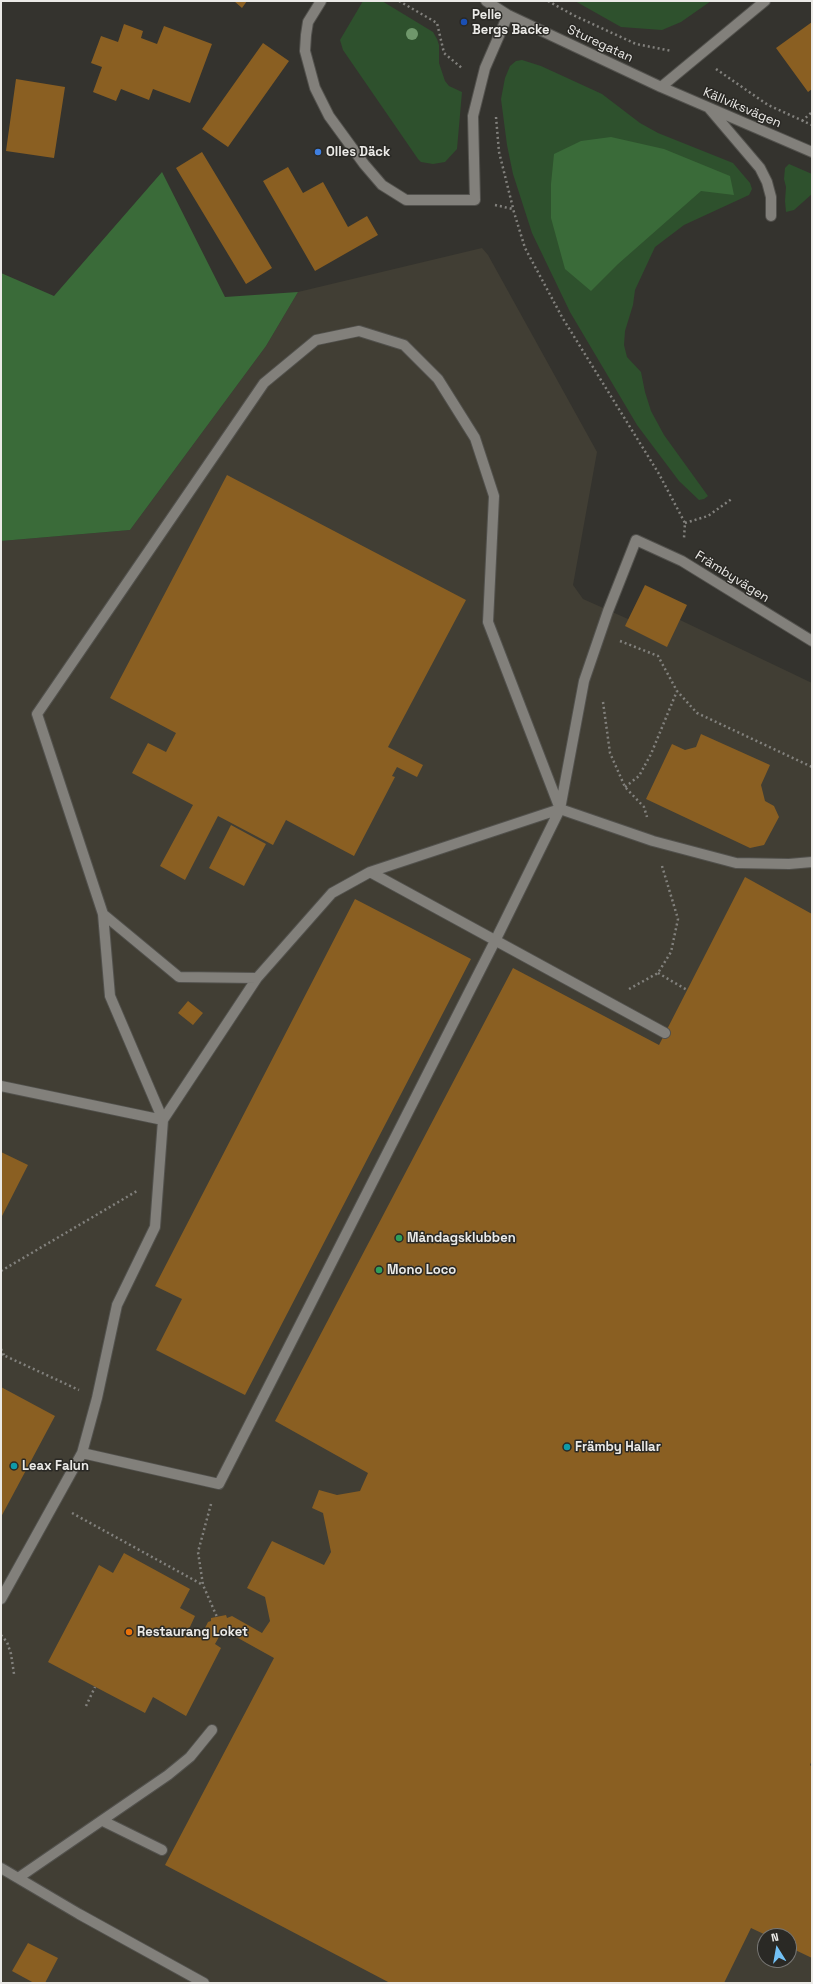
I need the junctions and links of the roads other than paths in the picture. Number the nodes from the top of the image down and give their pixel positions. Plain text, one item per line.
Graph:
1 (320, 1) edge
2 (486, 1) edge
3 (765, 1) edge
4 (508, 15) junction
5 (661, 87) junction
6 (708, 107) junction
7 (812, 152) edge
8 (771, 216) dead end
9 (812, 641) edge
10 (560, 809) junction
11 (812, 862) edge
12 (370, 872) junction
13 (103, 914) junction
14 (496, 939) junction
15 (257, 978) junction
16 (665, 1033) dead end
17 (1, 1086) edge
18 (163, 1120) junction
19 (82, 1453) junction
20 (1, 1599) edge
21 (212, 1730) dead end
22 (102, 1822) junction
23 (162, 1850) dead end
24 (1, 1868) edge
25 (18, 1878) junction
26 (204, 1983) edge

1 - 4 street
2 - 4 street, Sturegatan
3 - 5 street
4 - 5 street, Sturegatan
5 - 6 street, Källviksvägen
6 - 7 street, Källviksvägen
6 - 8 street
9 - 10 street, Främbyvägen
10 - 11 street
10 - 12 street
10 - 13 street
10 - 14 street
12 - 14 street
12 - 15 street
13 - 15 street
13 - 18 street
14 - 16 street
14 - 19 street
15 - 18 street
17 - 18 street
18 - 19 street
19 - 20 street
21 - 22 street
22 - 23 street
22 - 25 street
24 - 25 street
25 - 26 street

